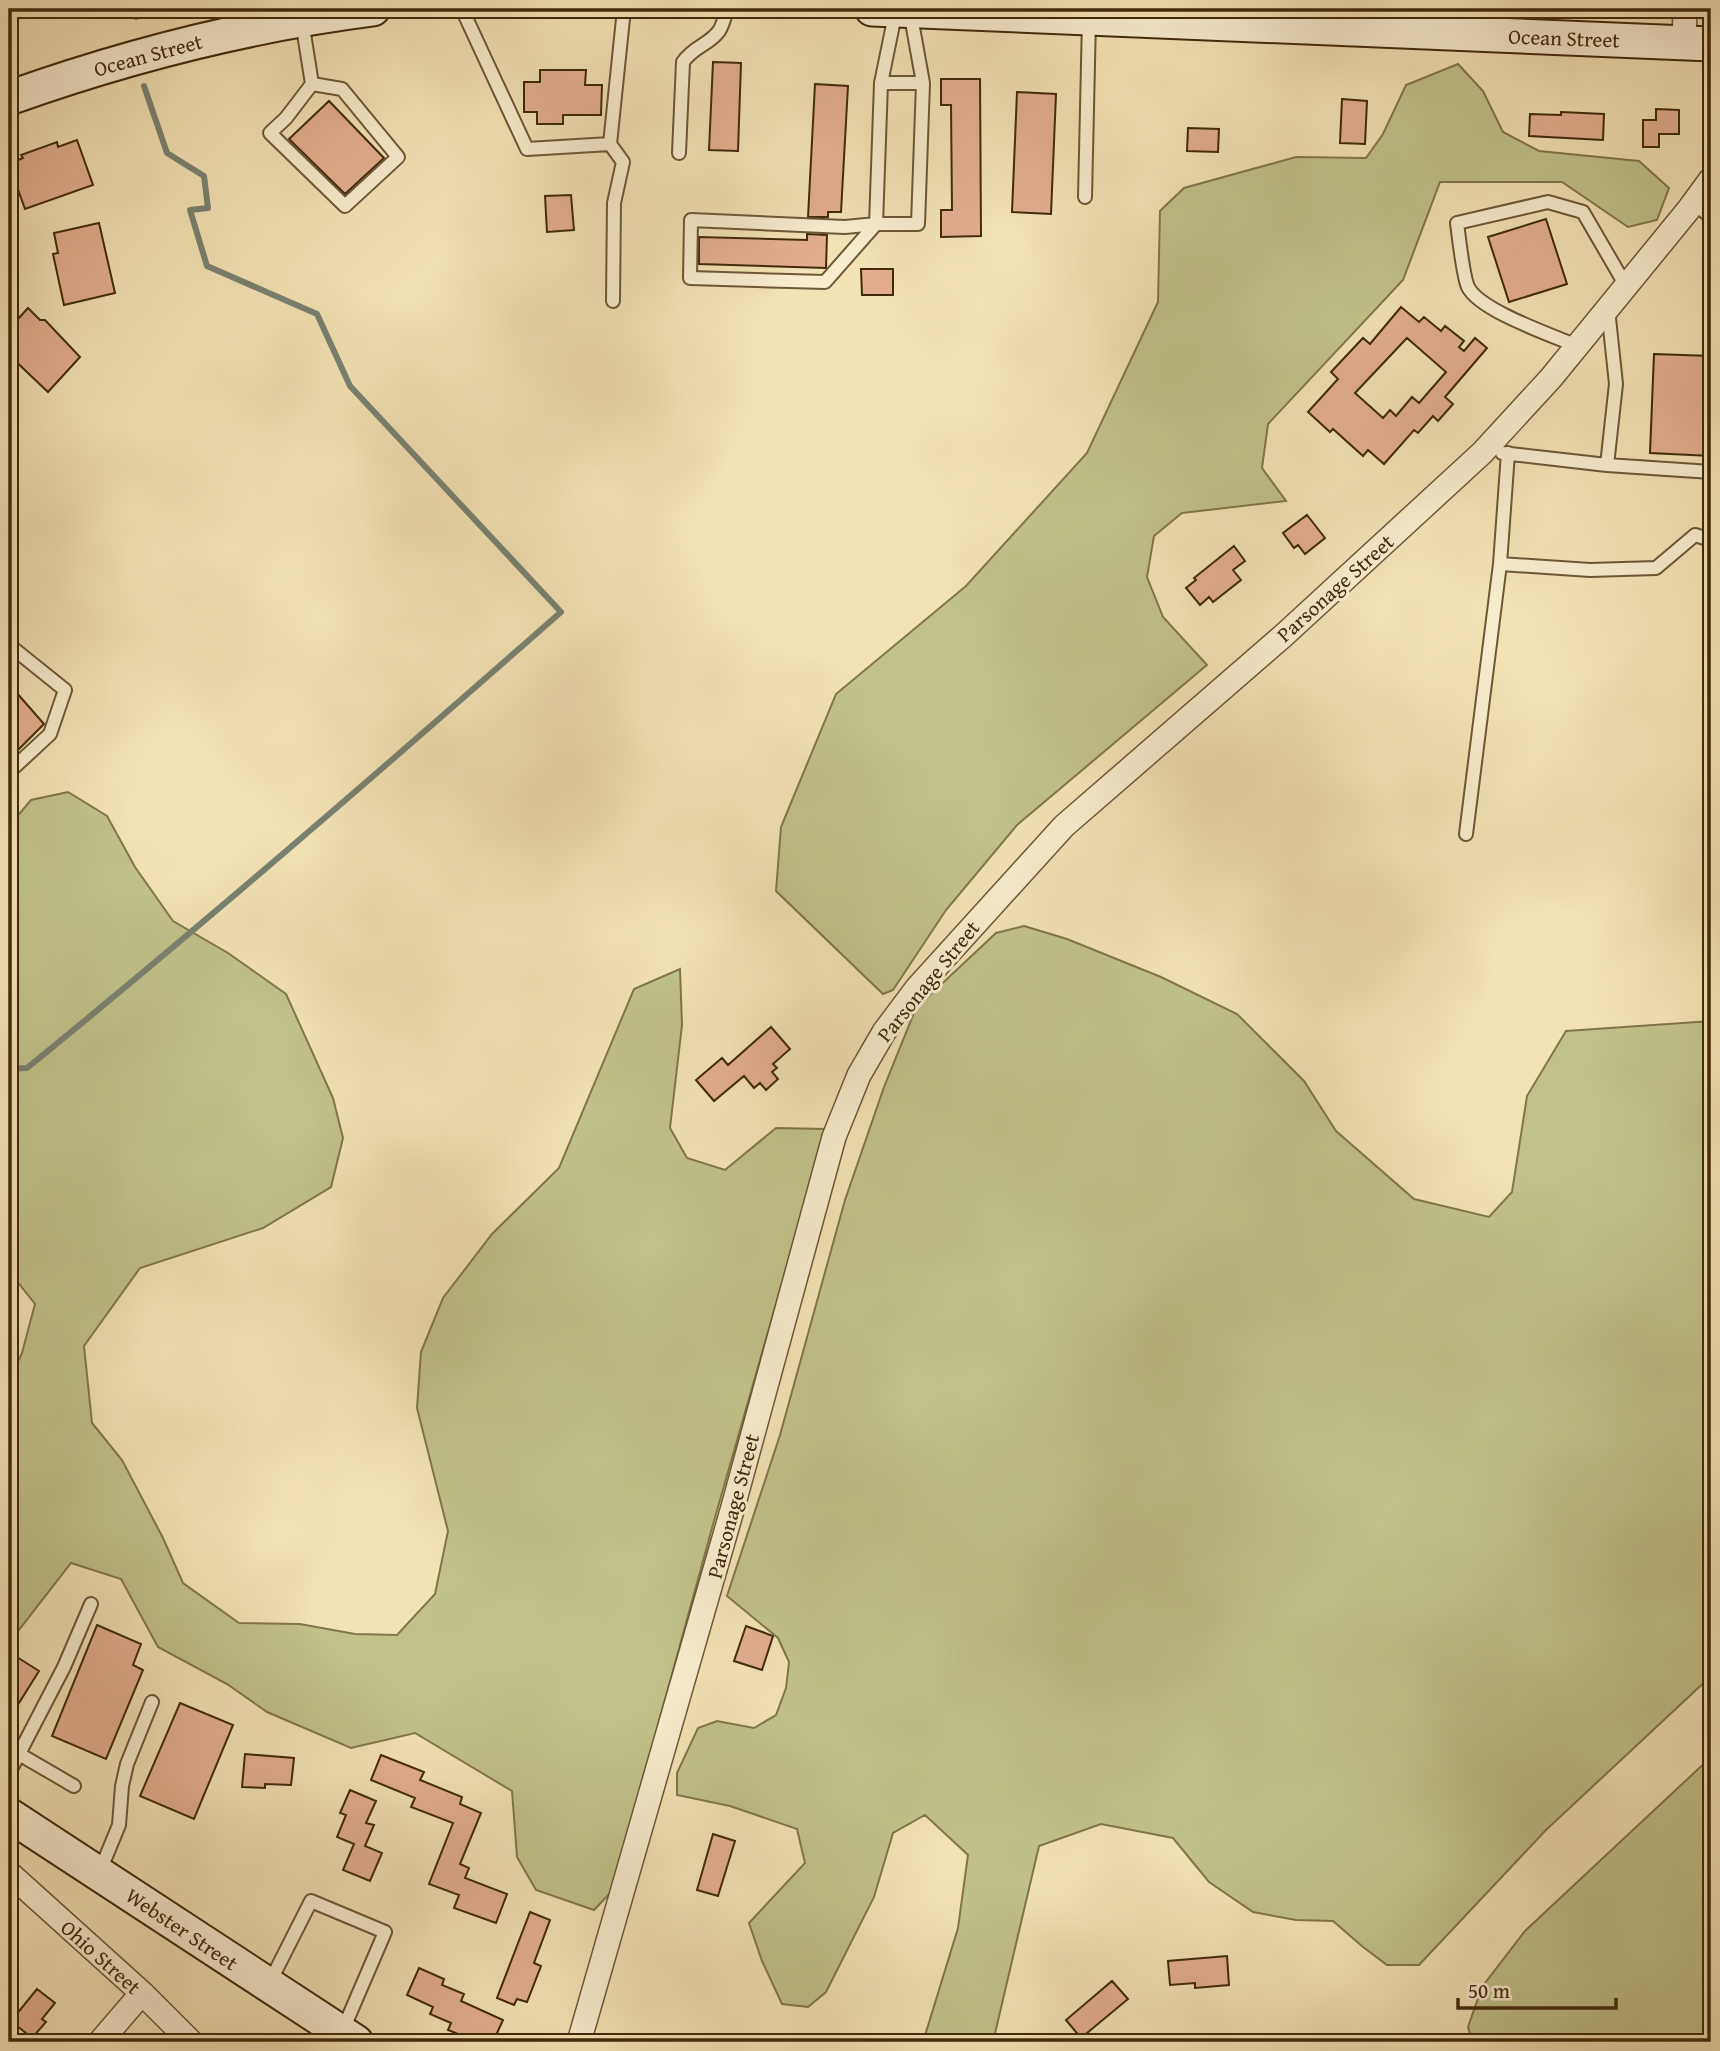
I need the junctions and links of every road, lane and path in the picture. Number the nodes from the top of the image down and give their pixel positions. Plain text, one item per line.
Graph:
1 (373, 9) edge
2 (462, 9) edge
3 (624, 9) edge
4 (727, 9) edge
5 (1685, 9) edge
6 (893, 10) edge
7 (1147, 15) edge
8 (1089, 18) junction
9 (302, 19) junction
10 (1698, 43) edge
11 (881, 82) junction
12 (923, 82) junction
13 (312, 83) junction
14 (9, 98) edge
15 (610, 144) junction
16 (679, 153) dead end
17 (1711, 178) edge
18 (1085, 198) dead end
19 (1702, 210) edge
20 (876, 224) junction
21 (1626, 286) junction
22 (613, 301) dead end
23 (1608, 309) junction
24 (1577, 346) junction
25 (1484, 450) junction
26 (1508, 453) junction
27 (1607, 465) junction
28 (1711, 472) edge
29 (1711, 540) edge
30 (1500, 564) junction
31 (9, 645) edge
32 (9, 772) edge
33 (1466, 834) dead end
34 (90, 1604) dead end
35 (152, 1702) dead end
36 (19, 1754) junction
37 (9, 1773) edge
38 (74, 1786) dead end
39 (9, 1815) edge
40 (9, 1873) edge
41 (99, 1873) junction
42 (268, 1985) junction
43 (142, 1993) junction
44 (349, 2038) edge
45 (100, 2042) edge
46 (191, 2042) edge
47 (579, 2042) edge

1 - 9 main road, Ocean Street
2 - 15 lane
3 - 15 lane
4 - 16 lane
5 - 10 street
6 - 8 main road, Ocean Street
6 - 11 lane
6 - 12 lane
7 - 8 main road, Ocean Street
7 - 10 main road, Ocean Street
8 - 18 lane
9 - 13 lane
9 - 14 main road, Ocean Street
11 - 12 lane
11 - 20 lane
12 - 20 lane
13 - 13 lane
15 - 22 lane
17 - 19 street, Parsonage Street
19 - 21 street, Parsonage Street
20 - 20 lane
21 - 23 street, Parsonage Street
21 - 24 lane
23 - 24 street, Parsonage Street
23 - 27 lane
24 - 25 street, Parsonage Street
25 - 26 lane
25 - 47 street, Parsonage Street
26 - 27 lane
26 - 30 lane
27 - 28 lane
29 - 30 lane
30 - 33 lane
31 - 32 lane
34 - 36 lane
35 - 41 lane
36 - 37 lane
36 - 38 lane
39 - 41 main road, Webster Street
40 - 43 street, Ohio Street
41 - 42 main road, Webster Street
42 - 44 main road, Webster Street
42 - 44 lane
43 - 45 street
43 - 46 street, Ohio Street

